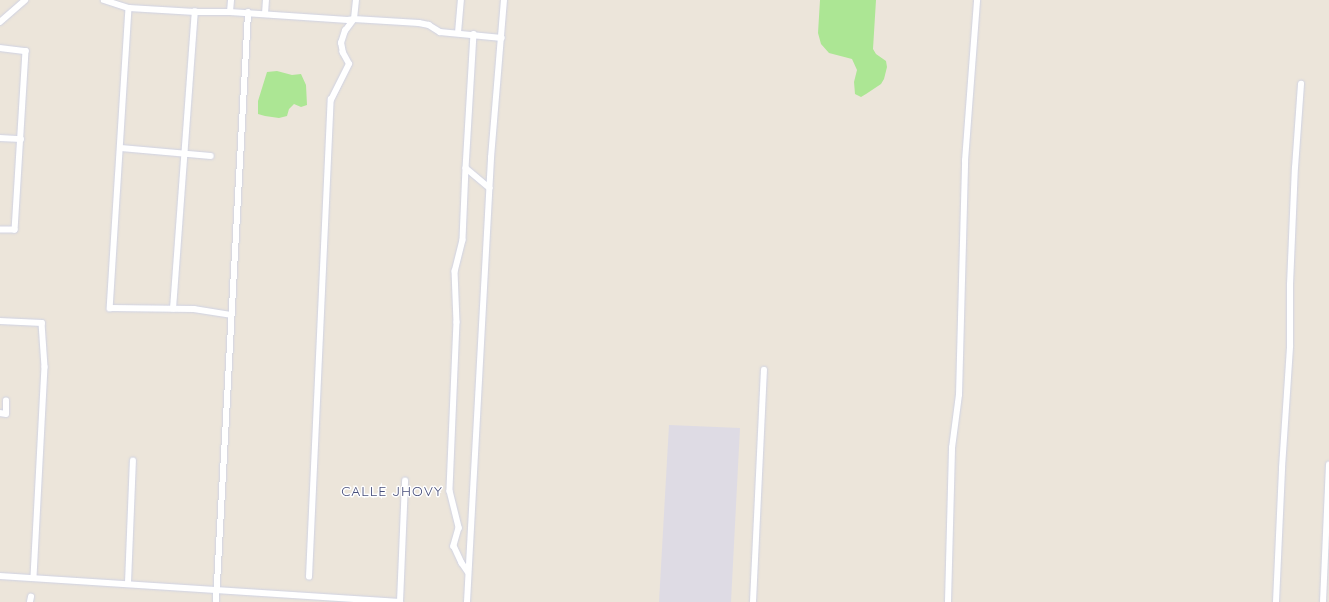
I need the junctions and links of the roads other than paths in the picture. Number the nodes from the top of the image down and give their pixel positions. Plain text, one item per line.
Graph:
1 (25, 0) edge
2 (104, 0) edge
3 (231, 0) edge
4 (266, 0) edge
5 (356, 0) edge
6 (461, 0) edge
7 (504, 0) edge
8 (977, 0) edge
9 (129, 8) junction
10 (195, 12) junction
11 (230, 12) junction
12 (248, 13) junction
13 (264, 14) junction
14 (354, 19) junction
15 (0, 22) edge
16 (458, 33) junction
17 (474, 34) junction
18 (502, 38) junction
19 (0, 48) edge
20 (1301, 84) dead end
21 (0, 138) edge
22 (20, 139) junction
23 (121, 148) junction
24 (184, 154) junction
25 (211, 156) dead end
26 (466, 168) junction
27 (490, 188) junction
28 (0, 230) edge
29 (173, 308) junction
30 (232, 315) junction
31 (0, 321) edge
32 (764, 370) dead end
33 (6, 401) dead end
34 (0, 413) edge
35 (133, 461) dead end
36 (1329, 465) edge
37 (404, 481) dead end
38 (1328, 486) edge
39 (1328, 543) edge
40 (468, 572) junction
41 (0, 576) edge
42 (309, 577) dead end
43 (34, 578) junction
44 (128, 583) junction
45 (217, 589) junction
46 (1325, 600) edge
47 (216, 602) edge
48 (400, 602) edge
49 (467, 602) edge
50 (753, 602) edge
51 (948, 602) edge
52 (1276, 602) edge

1 - 15 street
2 - 9 street
3 - 11 street
4 - 13 street
5 - 14 street
6 - 16 street
7 - 18 street
8 - 51 street
9 - 10 street
9 - 23 street
10 - 11 street
10 - 24 street
11 - 12 street
12 - 13 street
12 - 30 street
13 - 14 street
14 - 16 street
14 - 42 street
16 - 17 street
17 - 18 street
17 - 26 street
18 - 27 street
19 - 22 street
20 - 52 street
21 - 22 street
22 - 28 street
23 - 24 street
23 - 29 street
24 - 25 street
24 - 29 street
26 - 27 street
26 - 40 street
27 - 40 street
29 - 30 street
30 - 45 street
31 - 43 street
32 - 50 street
33 - 34 street
35 - 44 street
36 - 38 street
37 - 48 street
38 - 39 street
39 - 46 street
40 - 49 street
41 - 43 street
43 - 44 street
44 - 45 street
45 - 47 street
45 - 48 street

